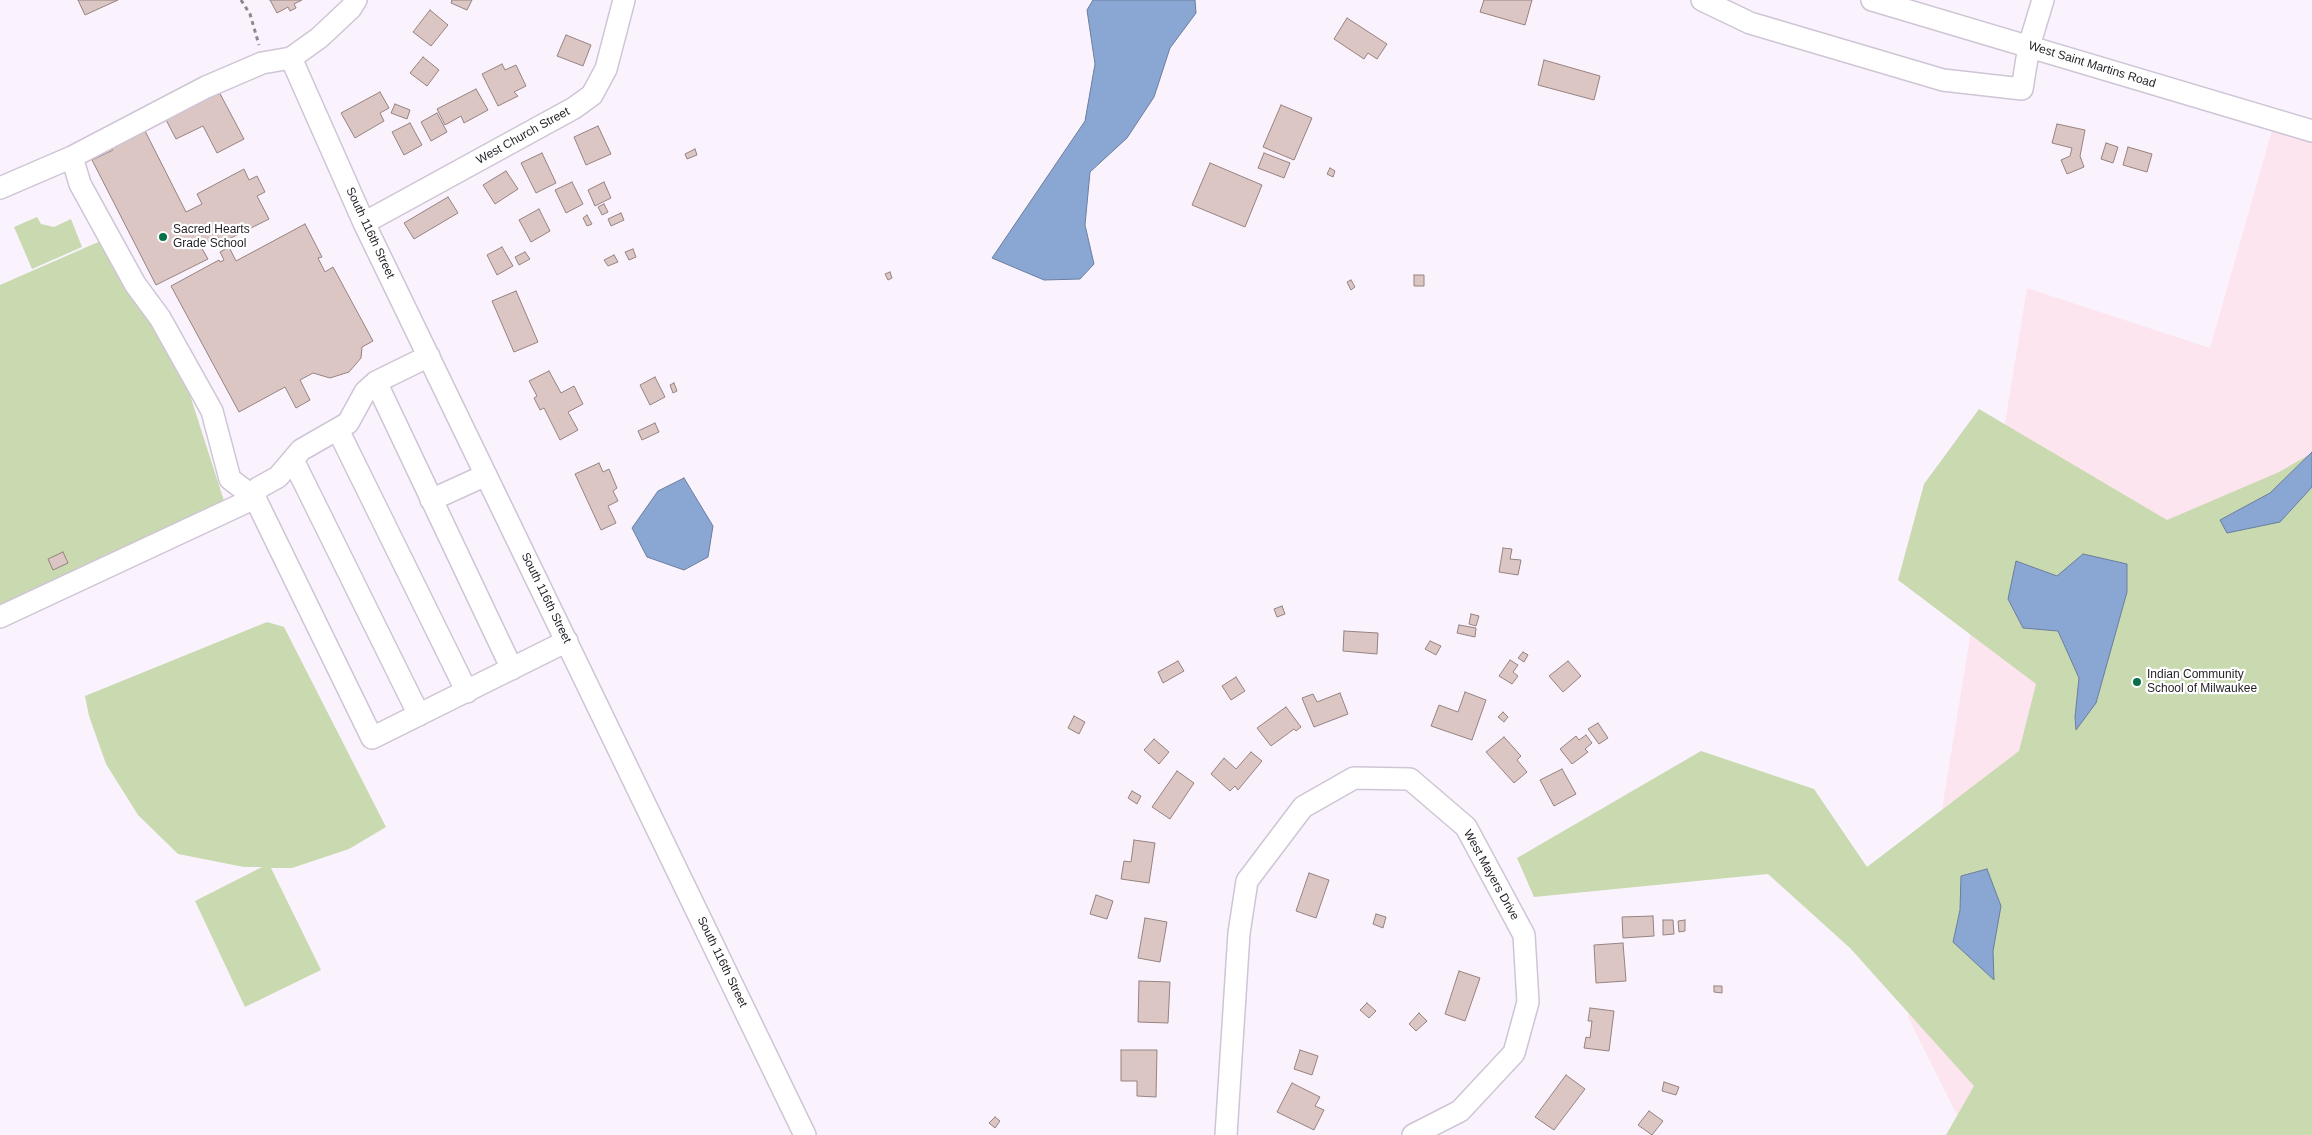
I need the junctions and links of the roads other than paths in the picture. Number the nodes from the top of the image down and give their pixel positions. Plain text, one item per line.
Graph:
1 (356, 0) edge
2 (624, 0) edge
3 (1702, 0) edge
4 (1872, 0) edge
5 (2043, 0) edge
6 (2029, 46) junction
7 (291, 58) junction
8 (2312, 131) edge
9 (72, 158) junction
10 (0, 188) edge
11 (364, 223) junction
12 (429, 356) junction
13 (376, 382) junction
14 (338, 430) junction
15 (293, 460) junction
16 (486, 475) junction
17 (255, 498) junction
18 (431, 500) junction
19 (0, 616) edge
20 (567, 641) junction
21 (512, 669) junction
22 (467, 692) junction
23 (419, 715) junction
24 (804, 1135) edge
25 (1226, 1135) edge
26 (1413, 1135) edge

1 - 7 street
2 - 11 street, West Church Street
3 - 6 street
4 - 6 street, West Saint Martins Road
5 - 6 street
6 - 8 street, West Saint Martins Road
7 - 9 street
7 - 11 street, South 116th Street
9 - 10 street
9 - 17 street
11 - 12 street, South 116th Street
12 - 13 street
12 - 16 street, South 116th Street
13 - 14 street
13 - 18 street
14 - 15 street
14 - 22 street
15 - 17 street
15 - 23 street
16 - 18 street
16 - 20 street, South 116th Street
17 - 19 street
17 - 23 street
18 - 21 street
20 - 21 street
20 - 24 street, South 116th Street
21 - 22 street
22 - 23 street
25 - 26 street, West Mayers Drive

